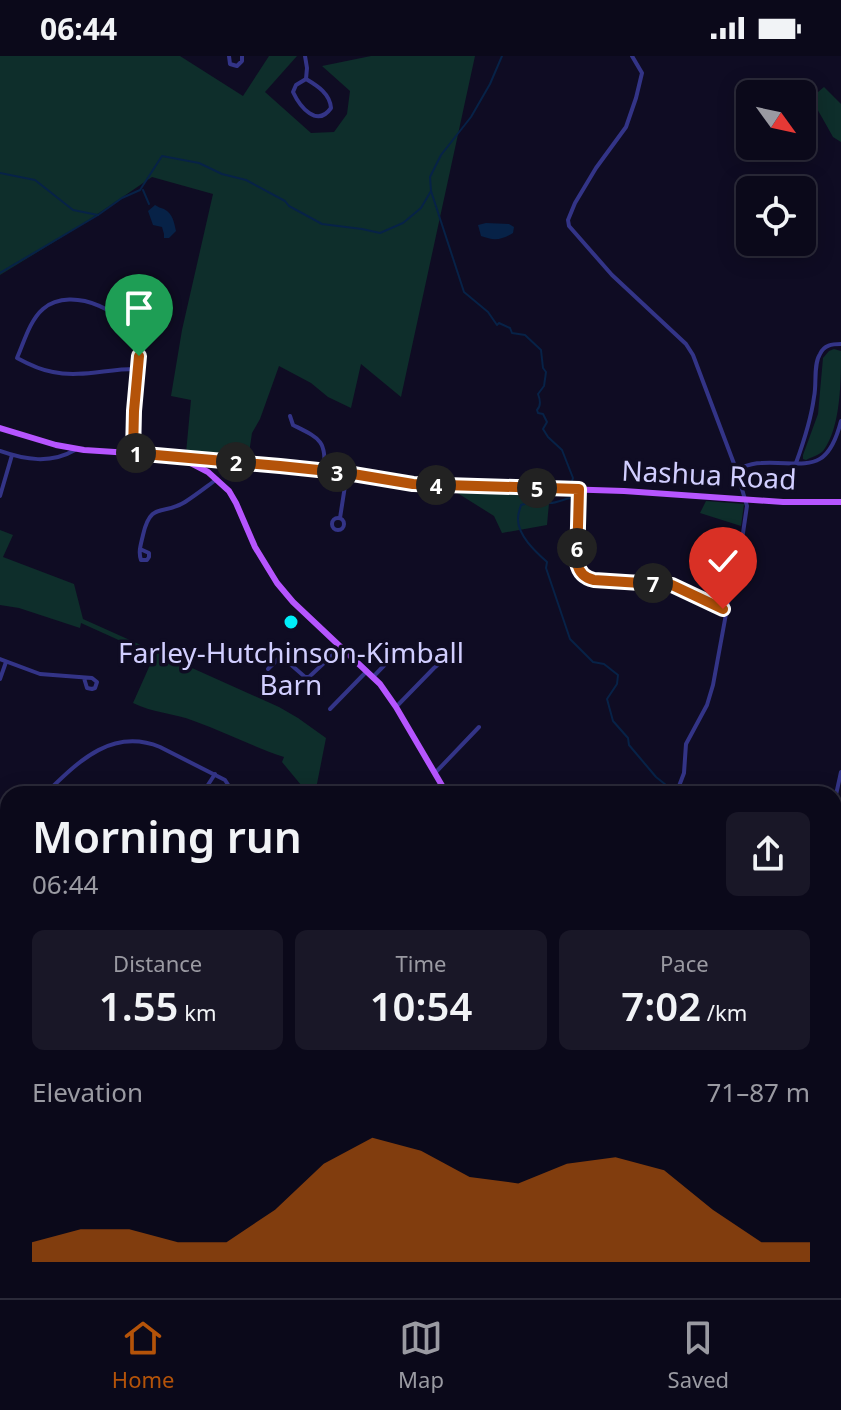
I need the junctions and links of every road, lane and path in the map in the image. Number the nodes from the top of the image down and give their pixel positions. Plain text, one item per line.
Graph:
1 (229, 56) edge
2 (242, 56) edge
3 (305, 56) edge
4 (632, 56) edge
5 (306, 79) junction
6 (841, 344) edge
7 (138, 369) junction
8 (290, 416) dead end
9 (841, 421) edge
10 (293, 425) junction
11 (286, 427) dead end
12 (0, 428) edge
13 (76, 449) junction
14 (0, 451) edge
15 (133, 453) junction
16 (12, 455) junction
17 (178, 456) junction
18 (211, 459) junction
19 (796, 463) junction
20 (736, 469) junction
21 (324, 471) junction
22 (208, 472) junction
23 (347, 473) junction
24 (217, 479) junction
25 (579, 489) junction
26 (0, 496) edge
27 (746, 499) junction
28 (841, 502) edge
29 (340, 518) dead end
30 (140, 549) dead end
31 (727, 609) junction
32 (341, 647) junction
33 (401, 648) dead end
34 (454, 652) dead end
35 (3, 660) edge
36 (268, 669) dead end
37 (367, 671) junction
38 (373, 677) junction
39 (84, 678) dead end
40 (0, 679) edge
41 (396, 707) junction
42 (330, 709) dead end
43 (479, 727) dead end
44 (435, 773) junction
45 (215, 774) junction
46 (53, 786) edge
47 (207, 786) edge
48 (229, 786) edge
49 (442, 786) edge
50 (679, 786) edge

1 - 2 street
3 - 5 street
4 - 20 street
5 - 5 street
6 - 19 street
7 - 7 street
7 - 15 street
8 - 10 street
9 - 19 street
10 - 11 street
10 - 21 street
12 - 13 main road, Nashua Road
13 - 15 main road, Nashua Road
13 - 16 street
14 - 16 street
15 - 17 main road, Nashua Road
16 - 26 street
17 - 18 main road, Nashua Road
17 - 22 main road
18 - 21 main road, Nashua Road
18 - 22 main road
19 - 20 street
20 - 27 street
21 - 23 main road, Nashua Road
22 - 24 main road
23 - 25 main road, Nashua Road
23 - 29 street
24 - 30 street
24 - 32 main road
25 - 27 main road, Nashua Road
25 - 31 street
27 - 28 main road, Nashua Road
27 - 31 street
31 - 50 street
32 - 36 street
32 - 37 main road
33 - 38 street
34 - 41 street
35 - 39 street
35 - 40 street
37 - 38 main road
37 - 42 street
38 - 41 main road
41 - 44 main road
43 - 44 street
44 - 49 main road
45 - 46 street
45 - 47 street
45 - 48 street

